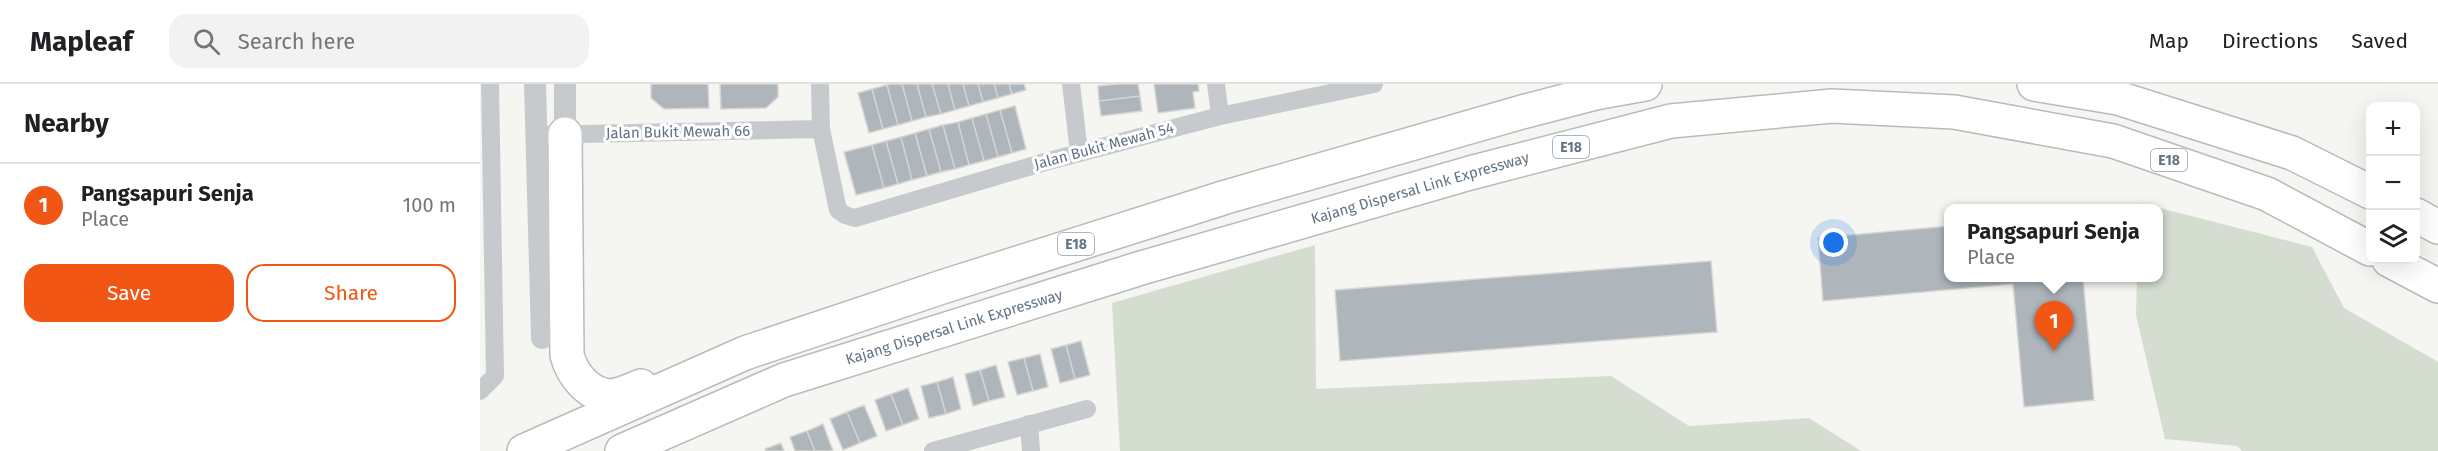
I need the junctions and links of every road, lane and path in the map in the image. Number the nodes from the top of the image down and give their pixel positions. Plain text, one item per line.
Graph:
1 (490, 84) edge
2 (535, 84) edge
3 (565, 84) edge
4 (820, 84) edge
5 (1071, 84) edge
6 (1216, 84) edge
7 (1645, 84) edge
8 (2034, 84) edge
9 (1367, 85) edge
10 (1220, 116) junction
11 (821, 129) junction
12 (551, 135) junction
13 (1079, 152) junction
14 (2366, 190) edge
15 (2420, 218) edge
16 (2438, 227) edge
17 (2366, 247) edge
18 (2397, 264) edge
19 (2438, 286) edge
20 (542, 338) dead end
21 (745, 353) junction
22 (480, 391) edge
23 (1087, 409) dead end
24 (1029, 424) junction
25 (524, 451) edge
26 (622, 451) edge
27 (933, 451) edge
28 (1031, 451) edge

1 - 22 street
2 - 12 street
3 - 12 street
4 - 11 street
5 - 13 street
6 - 10 street
7 - 21 highway, E18
8 - 14 highway
9 - 10 street, Jalan Bukit Mewah 54
10 - 13 street, Jalan Bukit Mewah 54
11 - 12 street, Jalan Bukit Mewah 66
11 - 13 street, Jalan Bukit Mewah 54
12 - 20 street
12 - 21 highway
15 - 16 highway
17 - 26 highway, Kajang Dispersal Link Expressway / E18
18 - 19 highway
21 - 25 highway, E18
23 - 24 street
24 - 27 street
24 - 28 street

